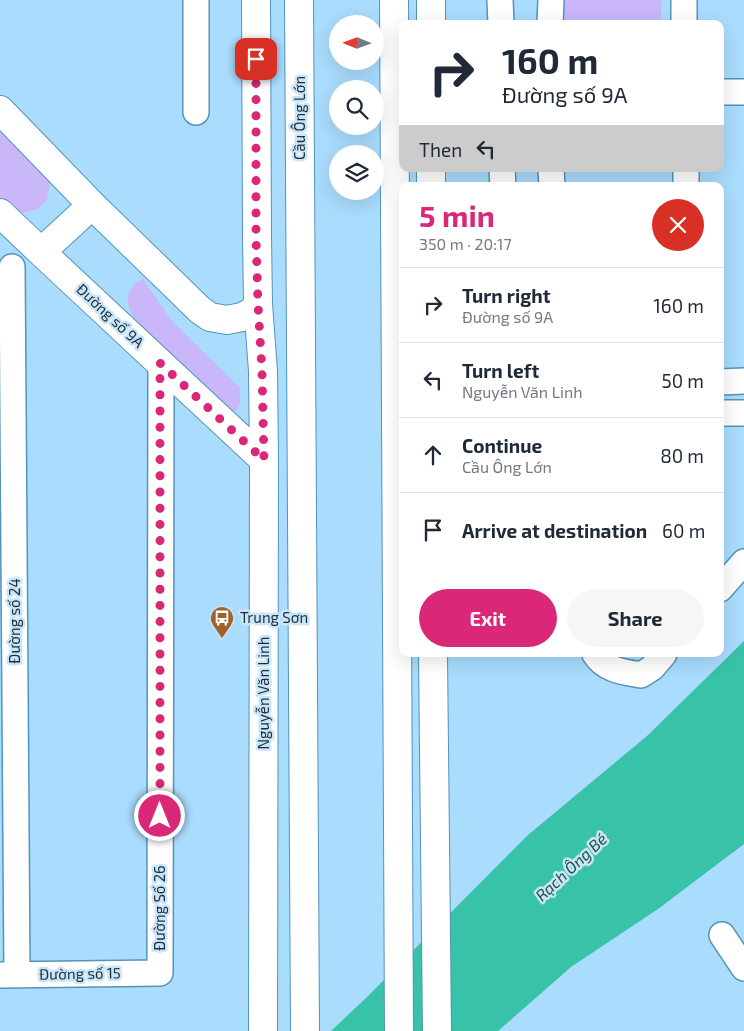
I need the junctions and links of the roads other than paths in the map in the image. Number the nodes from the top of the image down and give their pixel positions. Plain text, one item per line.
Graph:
1 (196, 0) edge
2 (256, 0) edge
3 (299, 0) edge
4 (394, 0) edge
5 (431, 0) edge
6 (500, 0) edge
7 (550, 0) edge
8 (684, 0) edge
9 (431, 20) edge
10 (500, 20) edge
11 (550, 20) edge
12 (684, 20) edge
13 (724, 92) edge
14 (744, 92) edge
15 (0, 110) edge
16 (196, 112) dead end
17 (92, 205) junction
18 (0, 212) edge
19 (40, 252) junction
20 (6, 267) edge
21 (258, 304) junction
22 (160, 363) junction
23 (744, 381) edge
24 (724, 382) edge
25 (724, 413) edge
26 (744, 413) edge
27 (264, 460) junction
28 (744, 562) edge
29 (7, 582) edge
30 (724, 584) edge
31 (433, 657) edge
32 (597, 657) edge
33 (658, 661) edge
34 (722, 934) dead end
35 (744, 968) edge
36 (160, 973) joint
37 (8, 975) edge
38 (263, 1031) edge
39 (305, 1031) edge
40 (399, 1031) edge
41 (437, 1031) edge

1 - 16 street
2 - 21 main road, Nguyễn Văn Linh
3 - 39 main road, Cầu Ông Lớn
4 - 40 main road
5 - 9 main road
6 - 10 street
7 - 11 street
8 - 12 street
13 - 14 street
15 - 17 main road
17 - 19 main road
17 - 21 main road
18 - 19 main road, Đường số 9A
19 - 20 street
19 - 22 main road, Đường số 9A
20 - 29 street, Đường số 24
21 - 27 main road, Nguyễn Văn Linh
22 - 27 main road, Đường số 9A
22 - 36 street, Đường Số 26
23 - 24 street
25 - 26 street
27 - 38 main road, Nguyễn Văn Linh
28 - 30 street
29 - 37 street, Đường số 24
31 - 41 main road
32 - 33 street
34 - 35 street
36 - 37 street, Đường số 15

